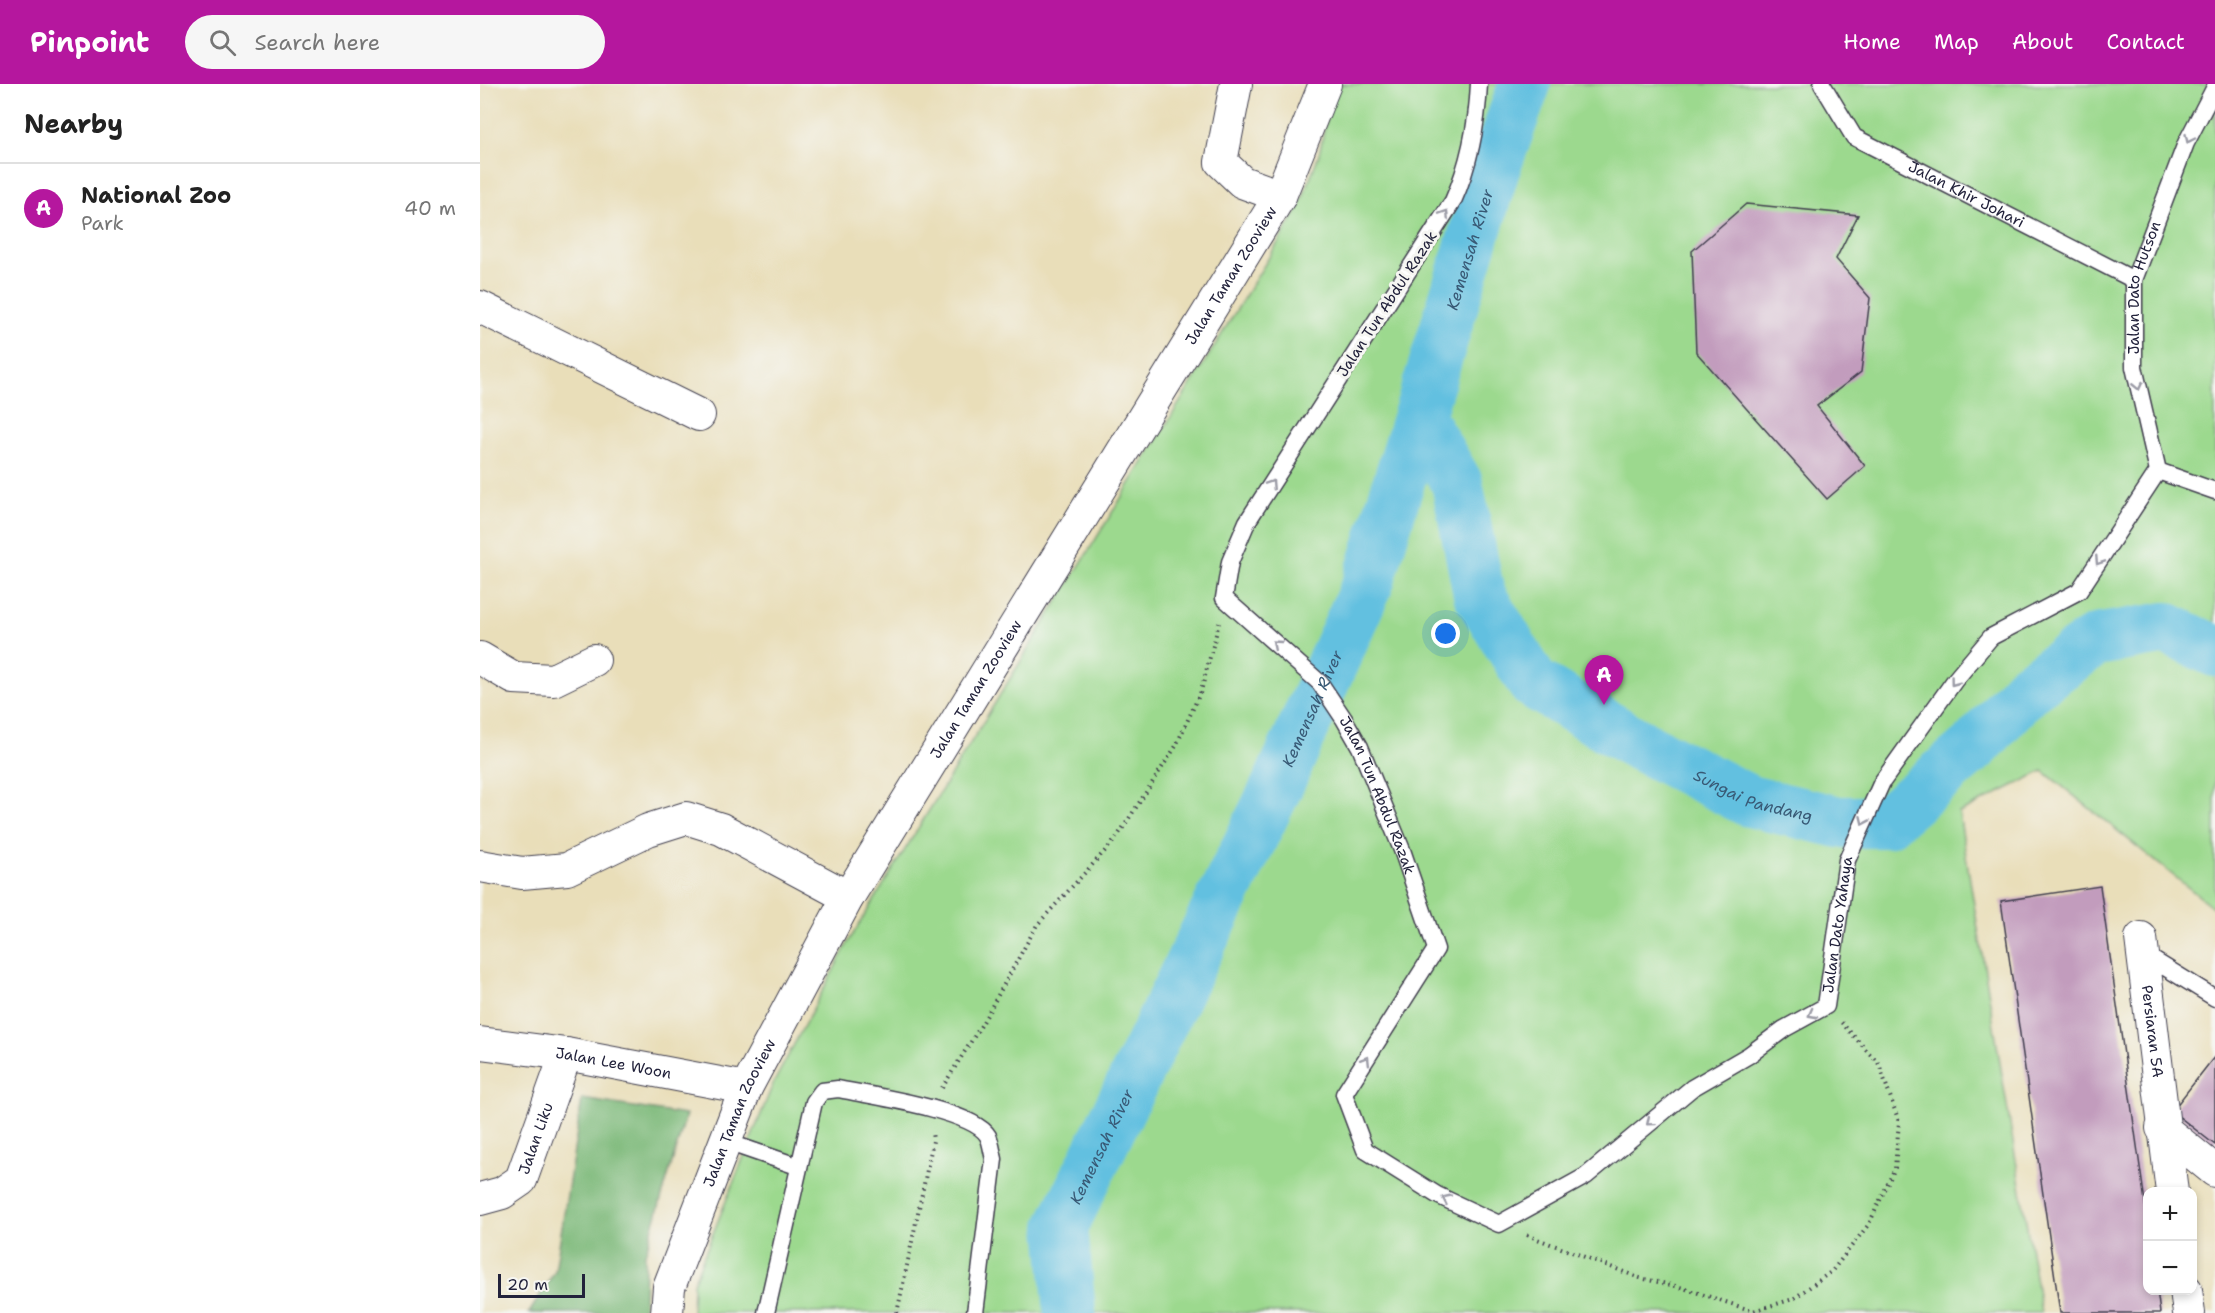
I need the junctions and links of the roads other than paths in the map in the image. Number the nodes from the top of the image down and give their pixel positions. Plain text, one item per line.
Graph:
1 (1236, 84) edge
2 (1324, 84) edge
3 (1479, 84) edge
4 (1822, 84) edge
5 (2215, 87) edge
6 (1280, 196) junction
7 (2134, 280) junction
8 (480, 307) edge
9 (699, 415) dead end
10 (2158, 471) junction
11 (2215, 490) edge
12 (480, 658) edge
13 (594, 660) dead end
14 (480, 866) edge
15 (849, 897) junction
16 (2141, 945) joint
17 (2215, 998) edge
18 (480, 1043) edge
19 (566, 1053) junction
20 (746, 1088) junction
21 (2162, 1128) junction
22 (724, 1141) junction
23 (797, 1166) junction
24 (2215, 1171) edge
25 (2171, 1187) edge
26 (480, 1199) edge
27 (1499, 1224) joint
28 (2187, 1295) edge
29 (667, 1313) edge
30 (766, 1313) edge
31 (975, 1313) edge
32 (2189, 1313) edge

1 - 6 street
2 - 6 street, Jalan Taman Zooview
27 -> 3 lane, Jalan Tun Abdul Razak
4 - 7 lane, Jalan Khir Johari
5 -> 7 lane, Jalan Dato Hutson
6 - 15 street, Jalan Taman Zooview
7 -> 10 lane, Jalan Dato Hutson
8 - 9 street
10 - 11 lane
10 -> 27 lane, Jalan Dato Yahaya
12 - 13 street
14 - 15 street
15 - 20 street, Jalan Taman Zooview
16 - 17 lane
16 - 21 street, Persiaran 5A
18 - 19 street, Jalan Lee Woon
19 - 20 street, Jalan Lee Woon
19 - 26 street, Jalan Liku
20 - 22 street, Jalan Taman Zooview
21 - 24 street
21 - 25 street, Persiaran 5A
22 - 23 lane
22 - 29 street, Jalan Taman Zooview
23 - 30 lane
23 - 31 lane
28 - 32 street

